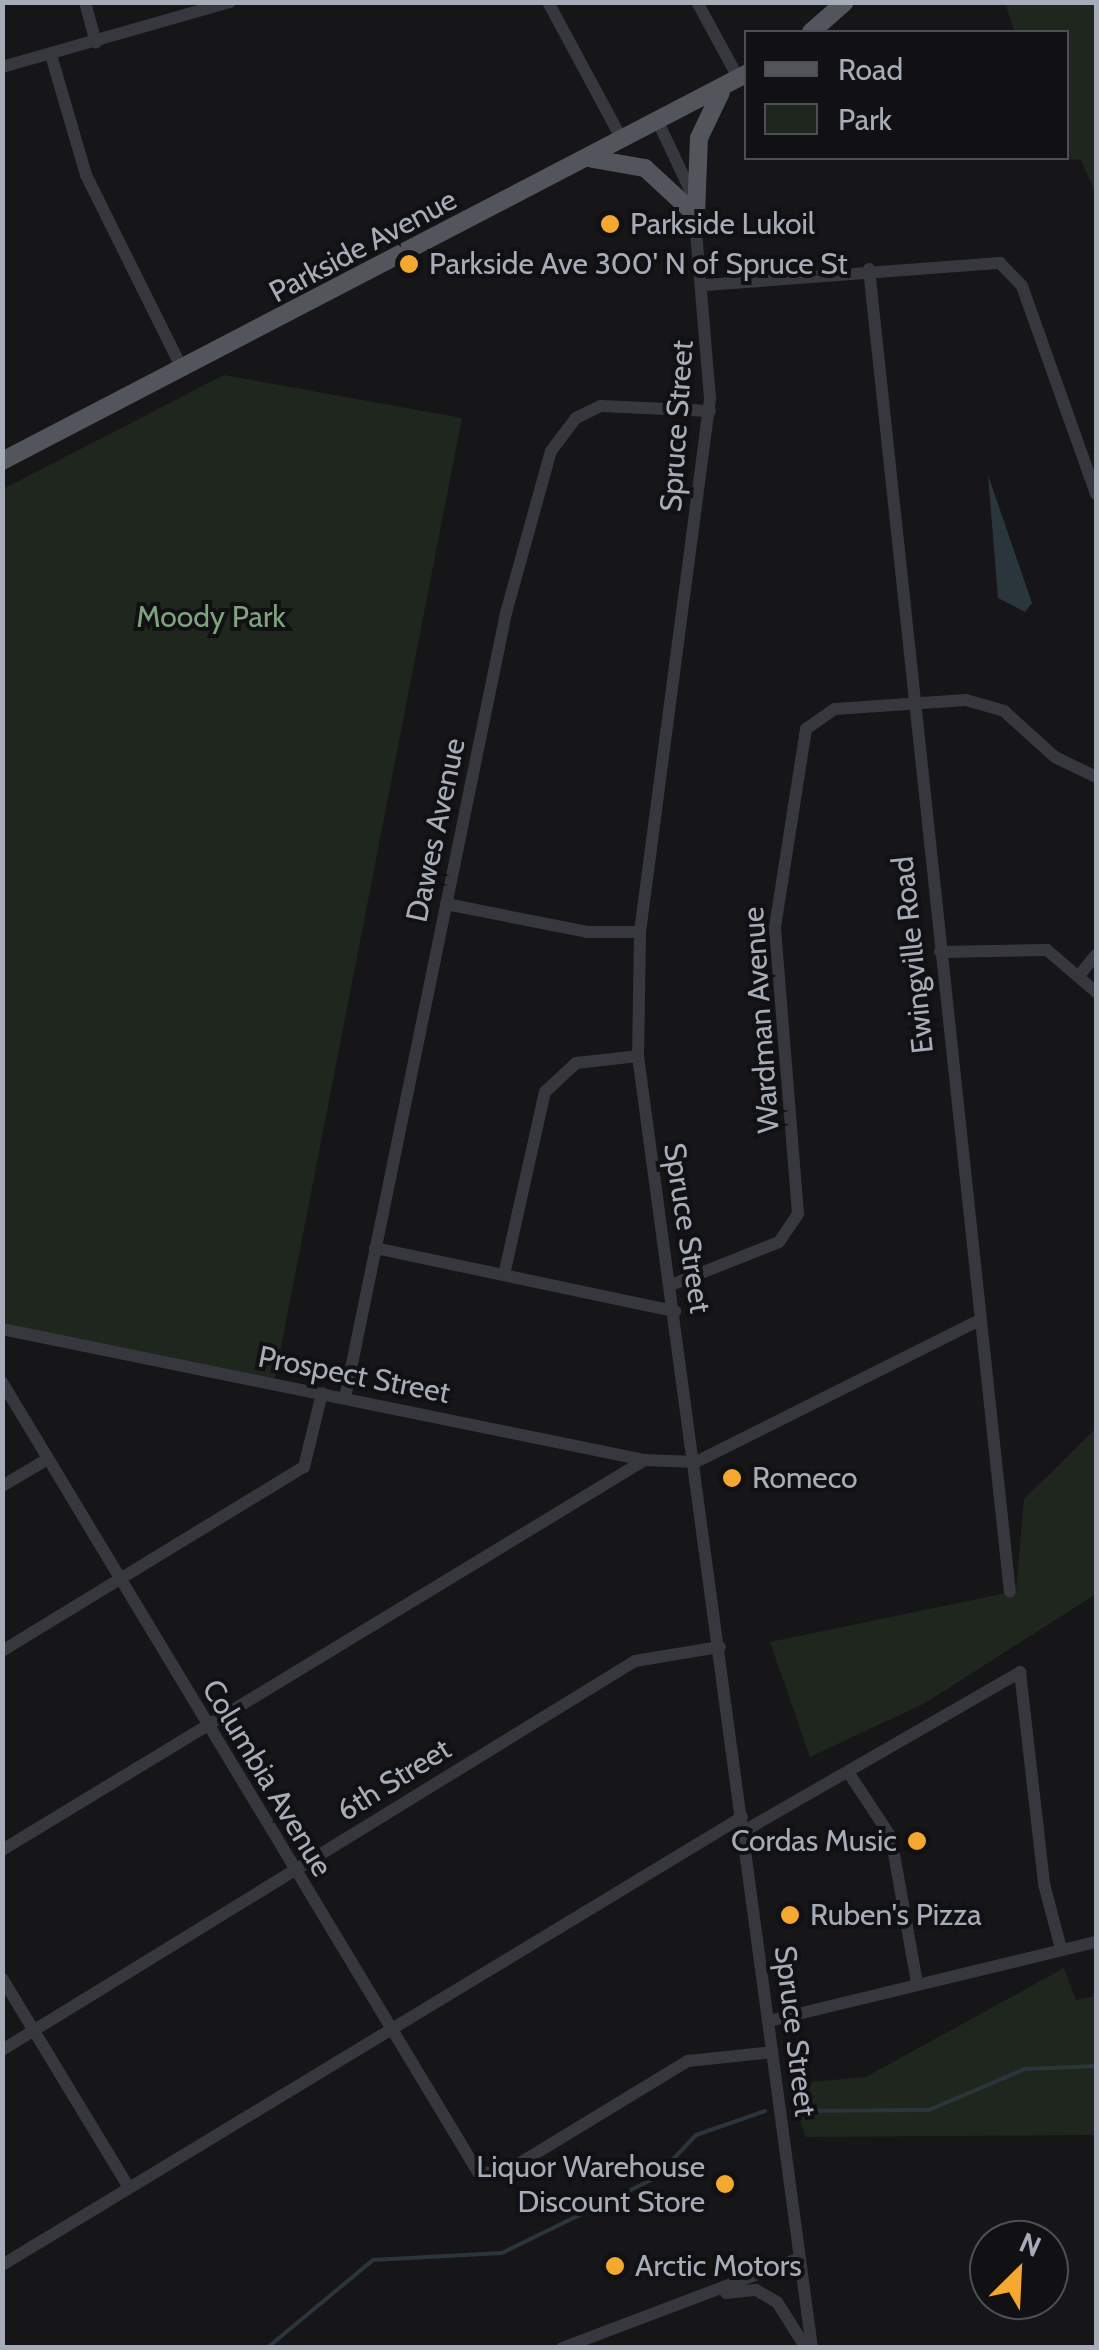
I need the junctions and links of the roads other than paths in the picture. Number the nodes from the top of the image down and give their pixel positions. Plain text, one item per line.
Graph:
1 (86, 2) edge
2 (230, 2) edge
3 (548, 2) edge
4 (697, 2) edge
5 (844, 3) edge
6 (814, 30) edge
7 (96, 42) junction
8 (51, 54) junction
9 (2, 68) edge
10 (736, 80) edge
11 (658, 122) junction
12 (623, 140) junction
13 (588, 159) junction
14 (696, 215) junction
15 (869, 269) junction
16 (706, 285) junction
17 (183, 370) junction
18 (710, 411) junction
19 (2, 461) edge
20 (1096, 494) edge
21 (914, 704) junction
22 (1096, 777) edge
23 (446, 904) junction
24 (640, 932) junction
25 (940, 952) junction
26 (1096, 954) edge
27 (1082, 972) junction
28 (1096, 992) edge
29 (638, 1056) junction
30 (375, 1248) junction
31 (504, 1275) junction
32 (671, 1285) junction
33 (675, 1311) junction
34 (979, 1320) junction
35 (2, 1328) edge
36 (2, 1382) edge
37 (322, 1393) junction
38 (345, 1398) junction
39 (46, 1460) junction
40 (645, 1460) junction
41 (696, 1462) junction
42 (2, 1486) edge
43 (118, 1580) junction
44 (1010, 1592) dead end
45 (720, 1647) junction
46 (2, 1651) edge
47 (206, 1726) junction
48 (850, 1775) junction
49 (743, 1824) junction
50 (2, 1850) edge
51 (294, 1872) junction
52 (1096, 1942) edge
53 (1061, 1949) junction
54 (2, 1978) edge
55 (917, 1983) junction
56 (769, 2021) junction
57 (389, 2029) junction
58 (34, 2030) junction
59 (2, 2050) edge
60 (772, 2052) junction
61 (129, 2188) junction
62 (800, 2258) junction
63 (2, 2265) edge
64 (661, 2310) junction
65 (562, 2348) edge
66 (809, 2348) edge

1 - 7 street
2 - 7 street
3 - 12 street
4 - 10 street
5 - 6 main road
7 - 8 street
8 - 9 street
8 - 17 street
10 - 11 main road, Parkside Avenue
10 - 14 main road
11 - 12 main road, Parkside Avenue
11 - 14 street, Spruce Street
12 - 13 main road, Parkside Avenue
13 - 14 main road
13 - 17 main road, Parkside Avenue
14 - 16 street, Spruce Street
15 - 16 street
15 - 20 street
15 - 21 street, Ewingville Road
16 - 18 street, Spruce Street
17 - 19 main road, Parkside Avenue
18 - 23 street, Dawes Avenue
18 - 24 street, Spruce Street
21 - 22 street, Wardman Avenue
21 - 25 street, Ewingville Road
21 - 32 street, Wardman Avenue
23 - 24 street
23 - 30 street, Dawes Avenue
24 - 29 street, Spruce Street
25 - 27 street
25 - 34 street, Ewingville Road
26 - 27 street
27 - 28 street
29 - 31 street
29 - 32 street, Spruce Street
30 - 31 street
30 - 38 street, Dawes Avenue
31 - 33 street
32 - 33 street, Spruce Street
33 - 41 street, Spruce Street
34 - 41 street
34 - 44 street, Ewingville Road
35 - 37 street, Prospect Street
36 - 39 street, Columbia Avenue
37 - 38 street, Prospect Street
37 - 43 street
38 - 40 street, Prospect Street
39 - 42 street
39 - 43 street, Columbia Avenue
40 - 41 street, Prospect Street
40 - 47 street
41 - 45 street, Spruce Street
43 - 46 street
43 - 47 street, Columbia Avenue
45 - 49 street, Spruce Street
45 - 51 street, 6th Street
47 - 50 street
47 - 51 street, Columbia Avenue
48 - 49 street
48 - 53 street
48 - 55 street
49 - 56 street, Spruce Street
49 - 57 street
51 - 57 street, Columbia Avenue
51 - 58 street, 6th Street
52 - 53 street
53 - 55 street
54 - 58 street
55 - 56 street
56 - 60 street, Spruce Street
57 - 60 street, Columbia Avenue
57 - 61 street
58 - 59 street, 6th Street
58 - 61 street
60 - 62 street, Spruce Street
61 - 63 street
62 - 64 street
62 - 66 street, Spruce Street
64 - 65 street
64 - 66 street

